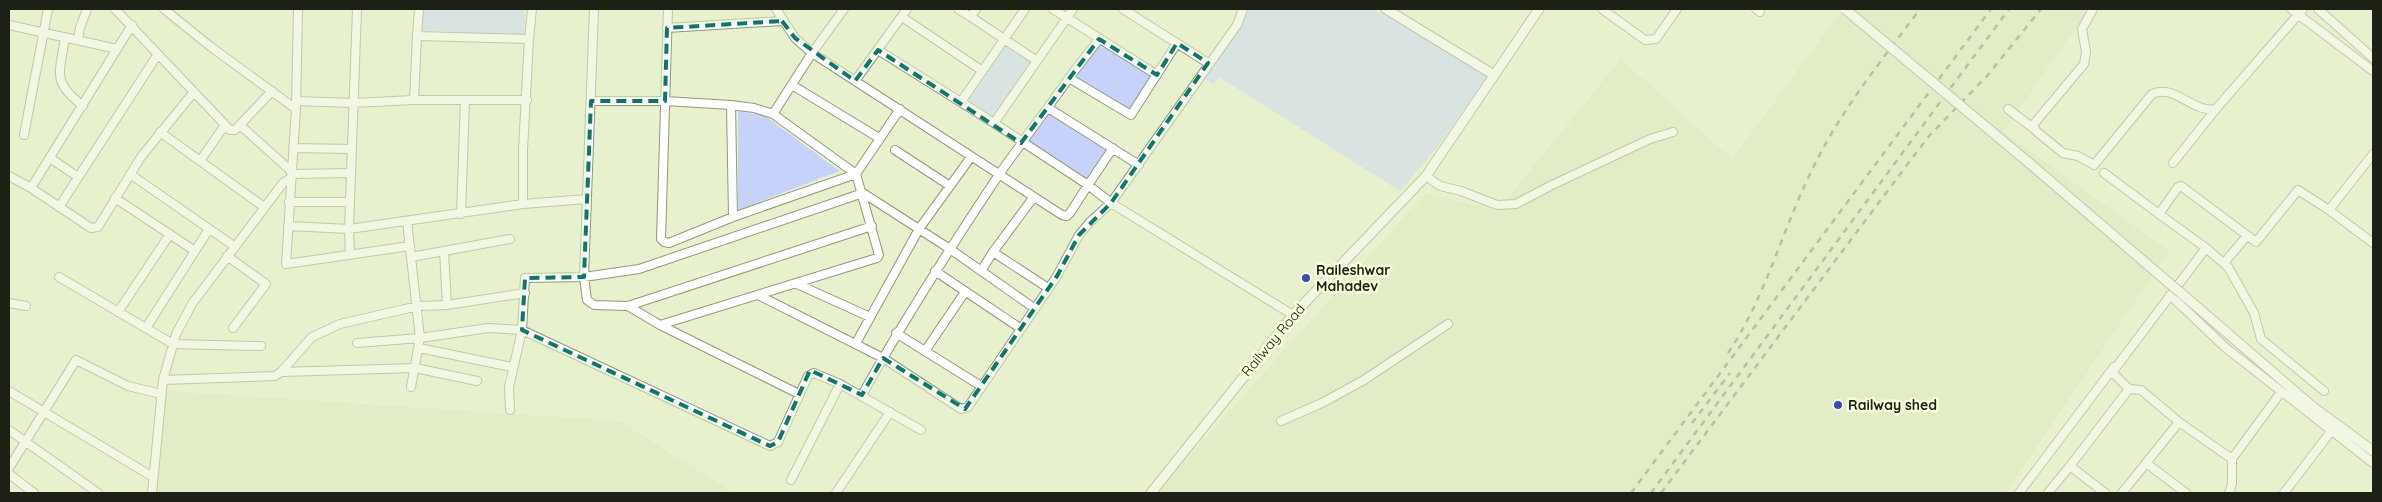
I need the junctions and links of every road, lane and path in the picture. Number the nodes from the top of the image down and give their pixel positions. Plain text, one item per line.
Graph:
1 (48, 9) edge
2 (87, 9) edge
3 (115, 9) edge
4 (164, 9) edge
5 (298, 9) edge
6 (357, 9) edge
7 (419, 9) edge
8 (532, 9) edge
9 (594, 9) edge
10 (668, 9) edge
11 (776, 9) edge
12 (844, 9) edge
13 (907, 9) edge
14 (958, 9) edge
15 (976, 9) edge
16 (1025, 9) edge
17 (1053, 9) edge
18 (1073, 9) edge
19 (1123, 9) edge
20 (1243, 9) edge
21 (1386, 9) edge
22 (1539, 9) edge
23 (1602, 9) edge
24 (1677, 9) edge
25 (1844, 9) edge
26 (2093, 9) edge
27 (2291, 9) edge
28 (2318, 9) edge
29 (2301, 12) edge
30 (902, 17) junction
31 (970, 17) junction
32 (1067, 18) junction
33 (782, 21) junction
34 (132, 24) junction
35 (9, 25) edge
36 (667, 28) junction
37 (44, 32) junction
38 (417, 36) junction
39 (65, 37) junction
40 (1099, 38) junction
41 (529, 39) junction
42 (1003, 39) junction
43 (78, 40) junction
44 (1177, 43) junction
45 (118, 48) junction
46 (878, 50) junction
47 (812, 53) junction
48 (158, 54) junction
49 (2373, 58) edge
50 (1037, 61) junction
51 (1208, 64) junction
52 (981, 70) junction
53 (2373, 71) edge
54 (1157, 75) junction
55 (1494, 75) junction
56 (1069, 78) junction
57 (855, 81) junction
58 (792, 85) junction
59 (272, 91) junction
60 (193, 93) junction
61 (414, 100) junction
62 (465, 100) junction
63 (526, 100) junction
64 (591, 101) junction
65 (664, 101) junction
66 (961, 102) junction
67 (353, 103) junction
68 (296, 105) junction
69 (731, 105) junction
70 (82, 106) junction
71 (1048, 108) junction
72 (900, 109) junction
73 (2008, 109) dead end
74 (2216, 110) junction
75 (773, 114) junction
76 (994, 123) junction
77 (225, 125) junction
78 (240, 125) junction
79 (2033, 128) junction
80 (160, 132) junction
81 (1673, 132) dead end
82 (24, 134) dead end
83 (879, 138) junction
84 (1022, 143) junction
85 (293, 148) junction
86 (351, 148) junction
87 (1113, 148) junction
88 (895, 150) dead end
89 (2373, 154) edge
90 (971, 156) junction
91 (50, 158) junction
92 (200, 161) junction
93 (2173, 163) dead end
94 (1139, 164) junction
95 (2104, 172) dead end
96 (351, 173) junction
97 (130, 174) junction
98 (291, 174) junction
99 (856, 174) junction
100 (999, 175) junction
101 (9, 176) edge
102 (1426, 176) junction
103 (78, 177) junction
104 (1088, 185) junction
105 (950, 186) junction
106 (31, 188) junction
107 (863, 194) junction
108 (115, 198) junction
109 (1033, 198) junction
110 (587, 199) junction
111 (289, 202) junction
112 (350, 202) junction
113 (1111, 202) junction
114 (523, 204) junction
115 (59, 207) junction
116 (264, 207) junction
117 (2329, 210) junction
118 (461, 214) junction
119 (2159, 214) junction
120 (733, 217) junction
121 (407, 220) junction
122 (288, 226) junction
123 (872, 226) junction
124 (209, 229) junction
125 (349, 229) junction
126 (919, 229) junction
127 (170, 234) junction
128 (2246, 237) junction
129 (510, 239) dead end
130 (2373, 243) edge
131 (234, 246) junction
132 (410, 246) junction
133 (2206, 248) junction
134 (950, 249) junction
135 (195, 251) junction
136 (444, 251) junction
137 (993, 252) junction
138 (350, 255) junction
139 (227, 256) junction
140 (411, 257) junction
141 (2224, 263) junction
142 (935, 271) junction
143 (981, 271) junction
144 (59, 277) dead end
145 (584, 277) junction
146 (797, 284) junction
147 (1048, 288) junction
148 (965, 292) junction
149 (525, 293) junction
150 (2170, 295) junction
151 (760, 296) junction
152 (9, 303) edge
153 (447, 305) junction
154 (26, 306) dead end
155 (418, 306) junction
156 (628, 306) junction
157 (1034, 308) junction
158 (118, 312) junction
159 (1292, 315) junction
160 (870, 318) junction
161 (1448, 324) dead end
162 (660, 325) junction
163 (146, 328) junction
164 (233, 328) dead end
165 (1020, 328) junction
166 (522, 330) junction
167 (896, 333) junction
168 (420, 338) junction
169 (173, 344) junction
170 (357, 344) dead end
171 (856, 344) junction
172 (261, 346) dead end
173 (419, 348) junction
174 (925, 351) junction
175 (883, 358) junction
176 (2116, 366) junction
177 (512, 367) junction
178 (415, 368) junction
179 (281, 372) junction
180 (163, 380) junction
181 (478, 381) dead end
182 (840, 384) junction
183 (981, 386) junction
184 (411, 387) dead end
185 (2129, 388) junction
186 (9, 391) edge
187 (2324, 391) dead end
188 (2281, 392) junction
189 (162, 394) junction
190 (799, 394) junction
191 (862, 396) junction
192 (510, 410) dead end
193 (890, 412) junction
194 (43, 413) junction
195 (1281, 421) dead end
196 (2179, 422) junction
197 (9, 430) edge
198 (921, 430) dead end
199 (2329, 434) dead end
200 (26, 440) junction
201 (2373, 452) edge
202 (2232, 459) junction
203 (2146, 462) junction
204 (2373, 463) edge
205 (2070, 466) junction
206 (9, 468) edge
207 (9, 474) edge
208 (153, 477) junction
209 (791, 480) dead end
210 (34, 493) edge
211 (98, 493) edge
212 (152, 493) edge
213 (836, 493) edge
214 (1151, 493) edge
215 (2019, 493) edge
216 (2048, 493) edge
217 (2105, 493) edge
218 (2122, 493) edge
219 (2186, 493) edge
220 (2230, 493) edge
221 (2284, 493) edge

1 - 37 street
2 - 43 street
3 - 34 street
4 - 59 street
5 - 68 street
6 - 67 street
7 - 38 street
8 - 41 street
9 - 64 street
10 - 36 street
11 - 33 street
12 - 47 street
13 - 30 street
14 - 31 street
15 - 31 street
16 - 42 street
17 - 32 street
18 - 32 street
19 - 44 street
20 - 51 street
21 - 55 street
22 - 55 street, Railway Road
23 - 24 street
25 - 201 street, bridge
26 - 79 street
27 - 29 street
28 - 49 street
29 - 53 street
29 - 74 street
30 - 46 street
30 - 52 street
31 - 42 street
32 - 40 street
32 - 50 street
33 - 36 street
33 - 47 street
34 - 45 street
34 - 48 street
35 - 37 street
36 - 65 street
37 - 39 street
37 - 82 street
38 - 41 street
38 - 61 street
39 - 43 street
39 - 70 street
40 - 54 street
40 - 56 street
41 - 63 street
42 - 50 street
42 - 52 street
43 - 45 street
44 - 51 street
44 - 54 street
45 - 70 street
46 - 57 street
46 - 66 street
47 - 57 street
47 - 58 street
48 - 60 street
48 - 103 street
50 - 76 street
51 - 94 street
52 - 66 street
54 - 56 street
55 - 102 street, Railway Road
56 - 71 street
57 - 72 street
58 - 75 street
58 - 83 street
59 - 68 street
59 - 78 street
60 - 77 street
60 - 80 street
61 - 62 street
61 - 67 street
62 - 63 street
62 - 118 street
63 - 114 street
64 - 65 street
64 - 110 street
65 - 69 street
65 - 120 street
66 - 76 street
67 - 68 street
67 - 86 street
68 - 85 street
69 - 75 street
69 - 120 street
70 - 91 street
71 - 84 street
71 - 87 street
72 - 83 street
72 - 90 street
73 - 79 street
74 - 79 street
74 - 93 street
75 - 99 street
76 - 84 street
77 - 78 street
77 - 92 street
78 - 98 street
80 - 92 street
80 - 97 street
81 - 102 street
83 - 99 street
84 - 100 street
84 - 104 street
85 - 86 street
85 - 98 street
86 - 96 street
87 - 94 street
87 - 104 street
88 - 105 street
89 - 117 street
90 - 100 street
90 - 105 street
91 - 103 street
91 - 106 street
92 - 116 street
94 - 113 street
95 - 119 street
96 - 98 street
96 - 112 street
97 - 108 street
97 - 124 street
98 - 111 street
98 - 116 street
99 - 107 street
99 - 120 street
100 - 109 street
100 - 134 street
101 - 106 street
102 - 159 street, Railway Road
103 - 115 street
104 - 109 street
104 - 113 street
105 - 126 street
106 - 115 street
107 - 123 street
107 - 126 street
107 - 145 street
108 - 115 street
108 - 127 street
109 - 137 street
110 - 114 street
110 - 145 street
111 - 112 street
111 - 122 street
112 - 125 street
113 - 147 street
113 - 159 street
114 - 118 street
116 - 131 street
117 - 128 street
117 - 130 street
118 - 121 street
119 - 128 street
119 - 133 street
121 - 125 street
121 - 132 street
122 - 125 street
122 - 138 street
123 - 146 street
123 - 156 street
124 - 131 street
124 - 135 street
125 - 138 street
126 - 134 street
126 - 160 street
127 - 135 street
127 - 158 street
128 - 141 street
129 - 136 street
131 - 139 street
132 - 138 street
132 - 140 street
133 - 141 street
133 - 150 street
134 - 142 street
134 - 143 street
135 - 163 street
136 - 140 street
136 - 153 street
137 - 143 street
137 - 147 street
139 - 164 street
139 - 169 street
140 - 155 street
141 - 187 street
142 - 148 street
142 - 167 street
143 - 157 street
144 - 158 street
145 - 149 street
145 - 156 street
146 - 151 street
146 - 160 street
147 - 157 street
148 - 165 street
148 - 174 street
149 - 153 street
149 - 166 street
150 - 176 street
150 - 188 street
151 - 162 street
151 - 171 street
152 - 154 street
153 - 155 street
155 - 168 street
155 - 179 street
156 - 162 street
157 - 165 street
158 - 163 street
159 - 214 street, Railway Road
160 - 171 street
161 - 195 street
162 - 190 street
163 - 169 street
165 - 183 street
166 - 168 street
166 - 177 street
166 - 190 street
167 - 174 street
167 - 175 street
168 - 170 street
168 - 173 street
169 - 172 street
169 - 180 street
171 - 175 street
173 - 177 street
173 - 178 street
174 - 183 street
175 - 183 street
175 - 191 street
176 - 185 street
176 - 215 street
177 - 192 street
178 - 179 street
178 - 181 street
178 - 184 street
179 - 180 street
180 - 189 street
182 - 190 street
182 - 191 street
182 - 209 street
185 - 196 street
185 - 205 street
186 - 194 street
188 - 202 street
188 - 204 street
189 - 194 street
189 - 208 street
191 - 193 street
193 - 198 street
193 - 213 street
194 - 200 street
194 - 208 street
196 - 202 street
196 - 203 street
197 - 200 street
199 - 221 street
200 - 206 street
200 - 211 street
202 - 220 street
203 - 218 street
203 - 219 street
205 - 216 street
205 - 217 street
207 - 210 street
208 - 212 street

